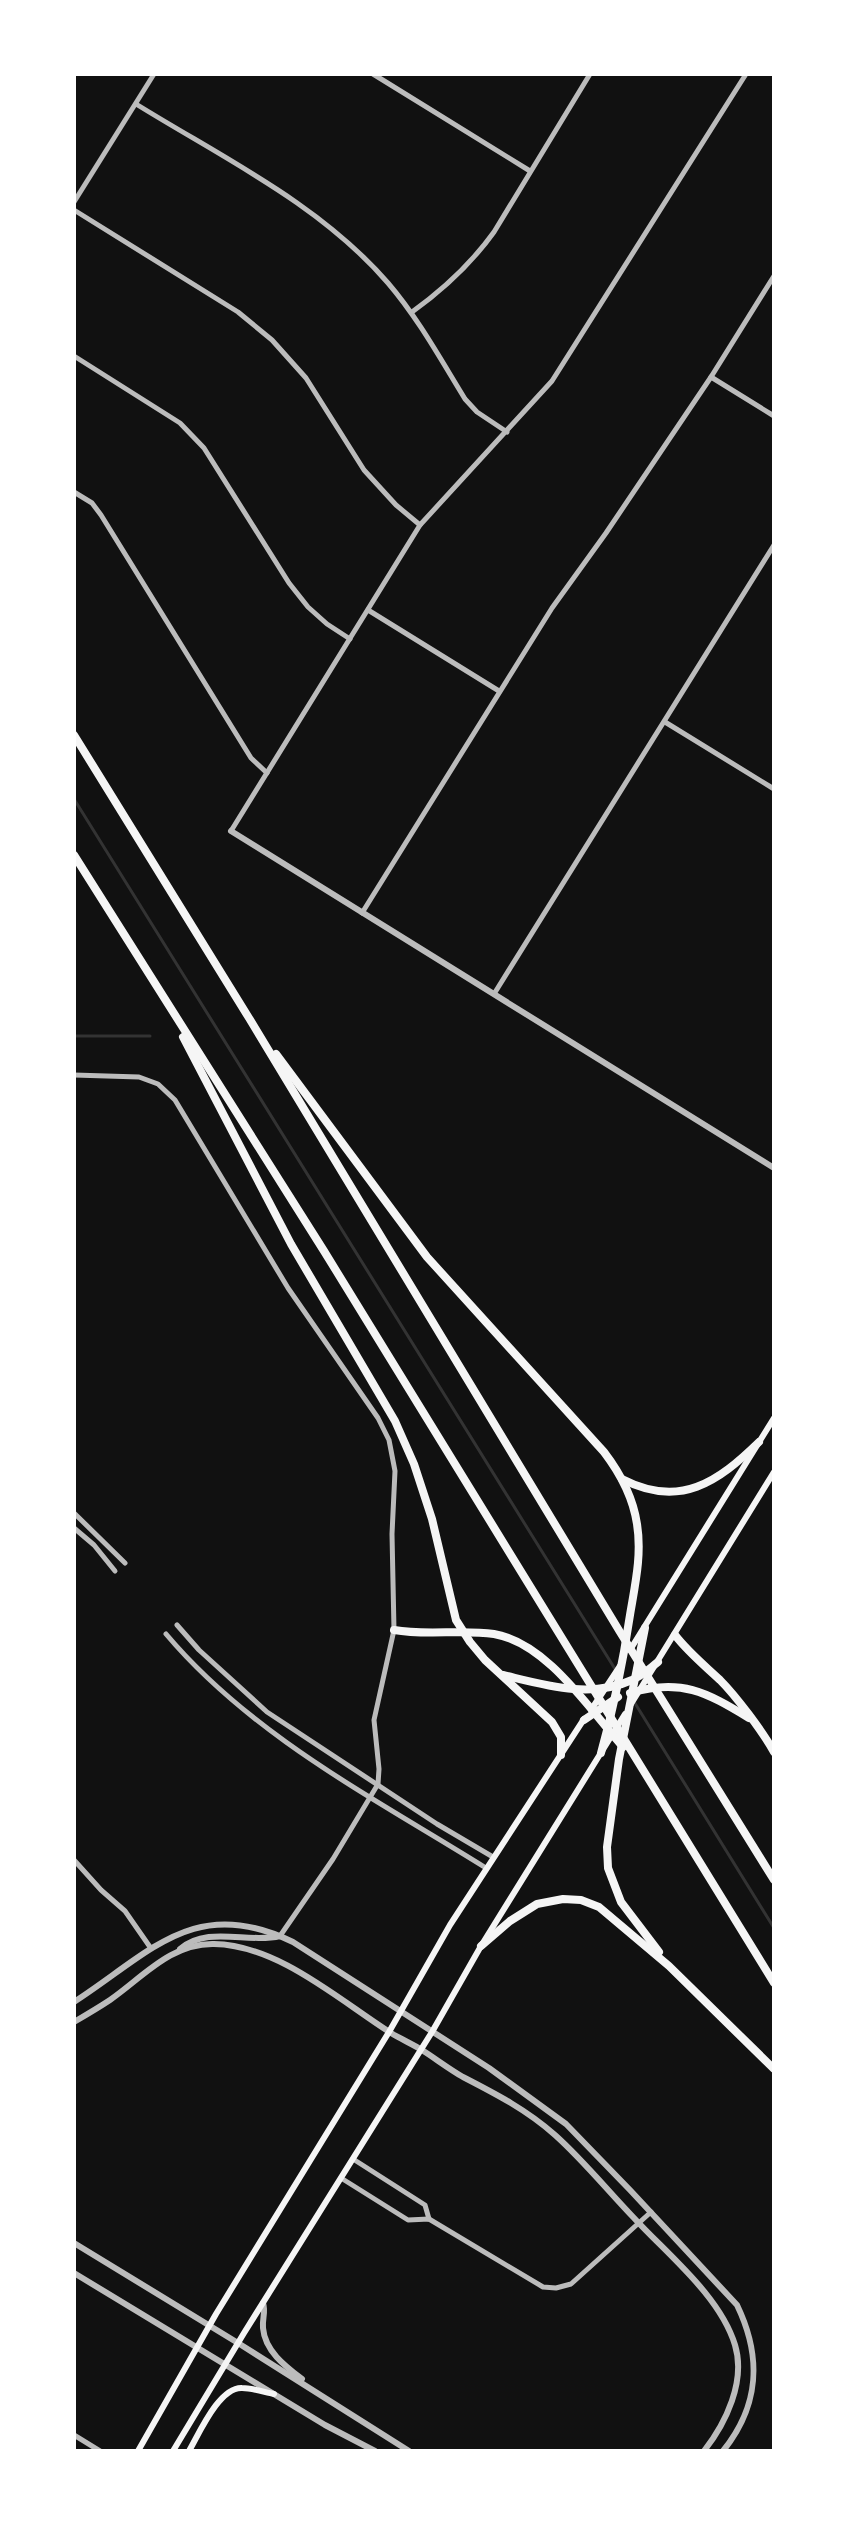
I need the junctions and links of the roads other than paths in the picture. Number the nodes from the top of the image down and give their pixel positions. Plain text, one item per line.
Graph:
1 (154, 74) edge
2 (373, 74) edge
3 (590, 74) edge
4 (746, 74) edge
5 (136, 104) junction
6 (530, 171) junction
7 (74, 202) edge
8 (74, 210) edge
9 (774, 276) edge
10 (412, 312) junction
11 (74, 356) edge
12 (711, 377) junction
13 (774, 416) edge
14 (507, 432) junction
15 (74, 492) edge
16 (420, 525) junction
17 (774, 545) edge
18 (368, 610) junction
19 (350, 639) junction
20 (499, 691) junction
21 (665, 722) junction
22 (74, 735) edge
23 (267, 773) junction
24 (774, 789) edge
25 (231, 831) joint
26 (74, 855) edge
27 (362, 913) junction
28 (156, 987) junction
29 (494, 994) junction
30 (249, 1018) junction
31 (74, 1075) edge
32 (774, 1168) edge
33 (774, 1418) edge
34 (759, 1442) junction
35 (774, 1472) edge
36 (622, 1479) junction
37 (74, 1513) edge
38 (84, 1522) junction
39 (74, 1528) edge
40 (125, 1563) dead end
41 (115, 1571) dead end
42 (177, 1625) dead end
43 (645, 1628) junction
44 (394, 1630) junction
45 (166, 1634) dead end
46 (673, 1638) junction
47 (622, 1662) junction
48 (658, 1662) junction
49 (502, 1675) junction
50 (634, 1680) junction
51 (619, 1684) junction
52 (606, 1687) junction
53 (636, 1691) junction
54 (616, 1698) junction
55 (628, 1710) junction
56 (749, 1718) junction
57 (584, 1720) junction
58 (774, 1752) edge
59 (601, 1753) junction
60 (561, 1755) junction
61 (641, 1768) junction
62 (378, 1784) junction
63 (369, 1796) junction
64 (493, 1857) junction
65 (74, 1860) edge
66 (486, 1868) junction
67 (774, 1880) edge
68 (280, 1936) junction
69 (481, 1946) junction
70 (150, 1947) junction
71 (178, 1952) junction
72 (669, 1966) junction
73 (774, 1983) edge
74 (74, 2002) edge
75 (401, 2011) junction
76 (74, 2022) edge
77 (389, 2032) junction
78 (432, 2032) junction
79 (421, 2050) junction
80 (774, 2069) edge
81 (353, 2159) junction
82 (341, 2178) junction
83 (651, 2212) junction
84 (429, 2219) junction
85 (639, 2224) junction
86 (74, 2243) edge
87 (74, 2273) edge
88 (263, 2303) junction
89 (209, 2326) junction
90 (238, 2343) junction
91 (197, 2349) junction
92 (225, 2364) junction
93 (274, 2394) junction
94 (333, 2403) junction
95 (74, 2435) edge
96 (101, 2451) edge
97 (138, 2451) edge
98 (173, 2451) edge
99 (189, 2451) edge
100 (375, 2451) edge
101 (409, 2451) edge
102 (704, 2451) edge
103 (723, 2451) edge

1 - 5 street
2 - 6 street
3 - 6 street
4 - 14 street
5 - 7 street
5 - 10 street
6 - 10 street
8 - 16 street
9 - 12 street
10 - 14 street
11 - 19 street
12 - 13 street
12 - 20 street
14 - 16 street
15 - 23 street
16 - 18 street
17 - 21 street
18 - 19 street
18 - 20 street
19 - 23 street
20 - 27 street
21 - 24 street
21 - 29 street
22 - 30 highway
23 - 25 street
25 - 27 street
26 - 28 highway
27 - 29 street
28 - 49 highway
28 - 61 highway
29 - 32 street
30 - 36 highway
30 - 67 highway
31 - 44 street
33 - 34 main road
34 - 36 highway
34 - 43 main road
35 - 46 main road
36 - 47 highway
37 - 38 street
38 - 39 street
38 - 40 street
39 - 41 street
42 - 62 street
43 - 47 main road
43 - 50 highway
44 - 61 highway
44 - 62 street
45 - 63 street
46 - 48 main road
46 - 56 highway
47 - 51 highway
47 - 52 main road
48 - 50 highway
48 - 53 main road
49 - 52 highway
49 - 60 highway
50 - 51 highway
50 - 53 highway
51 - 52 highway
51 - 54 highway
52 - 57 main road
53 - 54 highway
53 - 55 highway
53 - 56 highway
54 - 57 highway
54 - 59 highway
55 - 59 main road
55 - 72 highway
56 - 58 highway
57 - 60 main road
59 - 69 main road
60 - 64 main road
61 - 73 highway
62 - 63 street
62 - 64 street
63 - 66 street
63 - 68 street
64 - 66 main road
65 - 70 street
66 - 75 main road
68 - 70 street
68 - 71 street
68 - 75 street
69 - 72 highway
69 - 78 main road
70 - 74 street
71 - 76 street
71 - 77 street
72 - 80 highway
75 - 77 main road
75 - 78 street
77 - 79 street
77 - 89 main road
78 - 79 main road
78 - 83 street
79 - 81 main road
79 - 85 street
81 - 82 main road
81 - 84 street
82 - 84 street
82 - 88 main road
83 - 85 street
83 - 103 street
84 - 85 street
85 - 102 street
86 - 89 street
87 - 91 street
88 - 90 main road
88 - 94 street
89 - 90 street
89 - 91 main road
90 - 92 main road
90 - 94 street
91 - 92 street
91 - 97 main road
92 - 93 street
92 - 98 main road
93 - 99 main road
93 - 100 street
94 - 101 street
95 - 96 street

